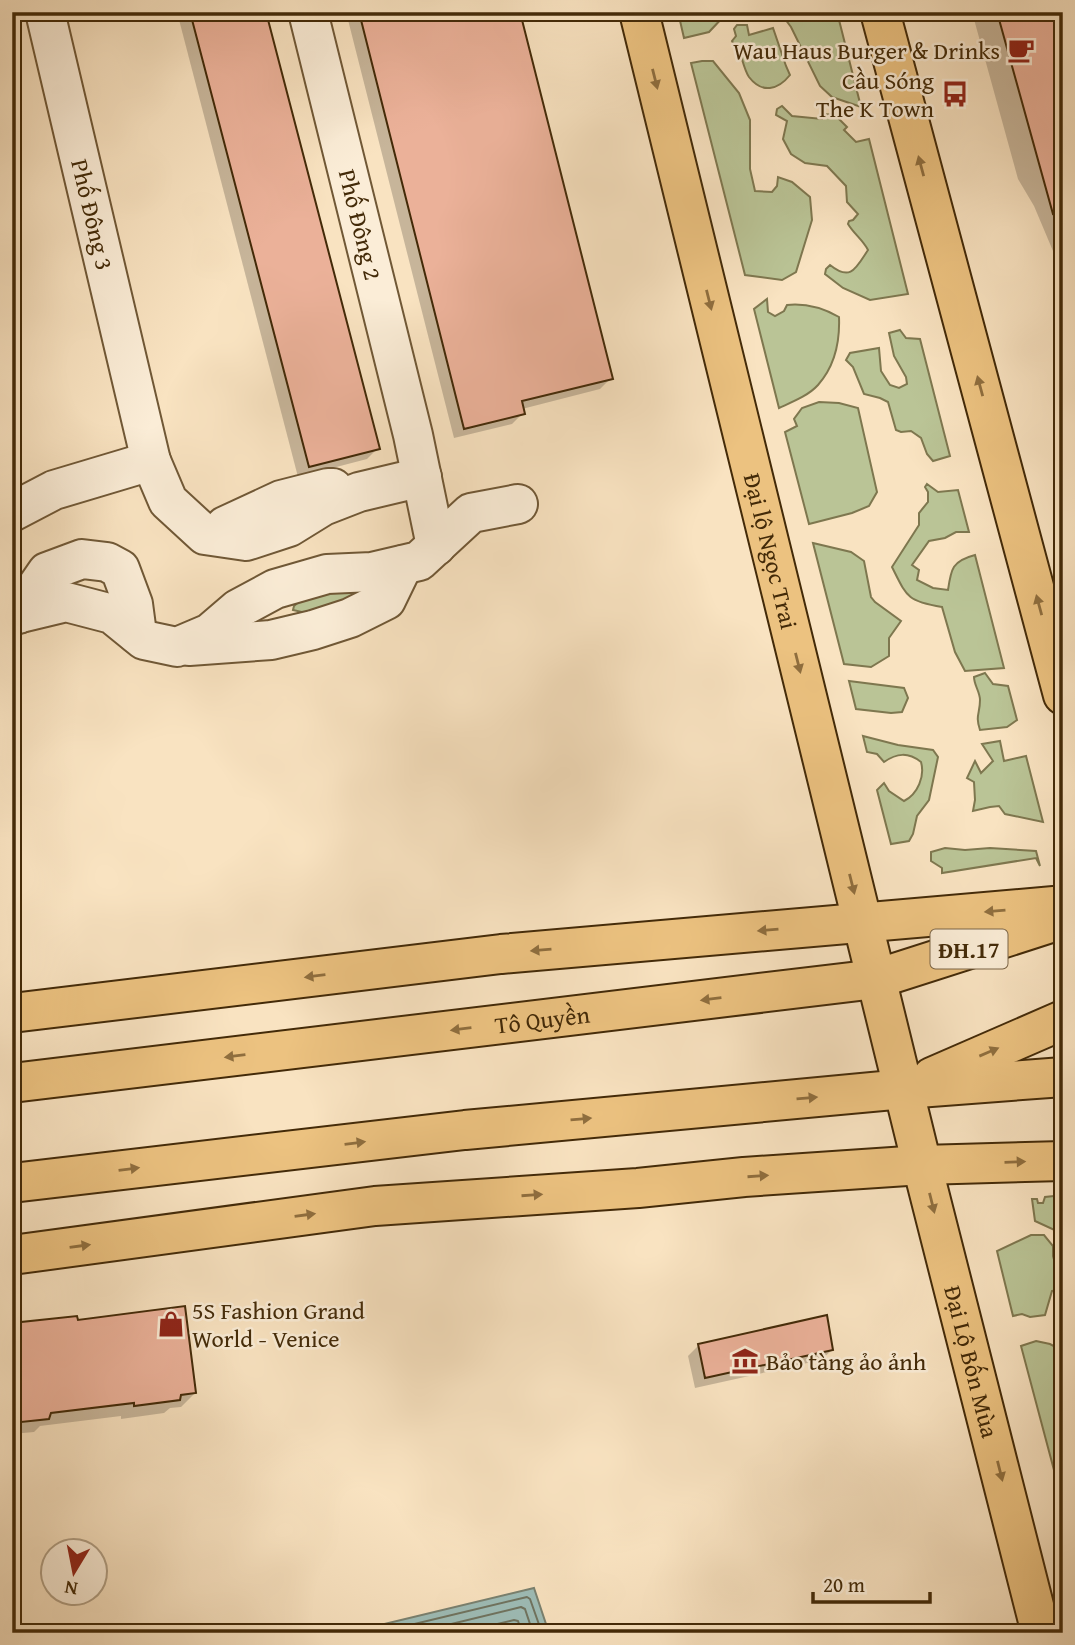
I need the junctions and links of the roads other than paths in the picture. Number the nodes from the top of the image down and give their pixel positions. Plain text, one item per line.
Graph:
1 (46, 12) edge
2 (308, 12) edge
3 (639, 12) edge
4 (880, 12) edge
5 (151, 461) junction
6 (422, 477) junction
7 (518, 504) dead end
8 (12, 512) edge
9 (436, 546) junction
10 (403, 565) junction
11 (283, 586) junction
12 (15, 614) edge
13 (293, 635) junction
14 (177, 647) junction
15 (1063, 695) edge
16 (1063, 905) edge
17 (1063, 919) edge
18 (862, 922) junction
19 (876, 979) junction
20 (12, 1013) edge
21 (1063, 1020) edge
22 (1063, 1077) edge
23 (12, 1083) edge
24 (904, 1089) junction
25 (1063, 1161) edge
26 (922, 1166) junction
27 (12, 1183) edge
28 (12, 1255) edge
29 (1041, 1633) edge

1 - 5 street, Phố Đông 3
2 - 6 street, Phố Đông 2
3 -> 18 main road, Đại lộ Ngọc Trai
15 -> 4 main road
5 - 6 street, Phố Đông 3
5 - 8 street
6 - 9 street, Phố Đông 2
7 - 9 street
9 - 10 street
10 - 11 street
10 - 13 street
11 - 13 street
11 - 14 street
12 - 14 street
13 - 14 street
16 -> 18 main road
17 - 19 main road, Tô Quyền / ĐH.17
18 - 19 main road, Đại lộ Ngọc Trai
18 -> 20 main road
19 -> 23 main road, Tô Quyền
19 - 24 main road, Đại lộ Ngọc Trai
24 -> 21 main road
22 - 24 main road
24 - 26 main road, Đại Lộ Bốn Mùa
27 -> 24 main road
26 -> 25 main road
28 -> 26 main road
26 -> 29 main road, Đại Lộ Bốn Mùa

